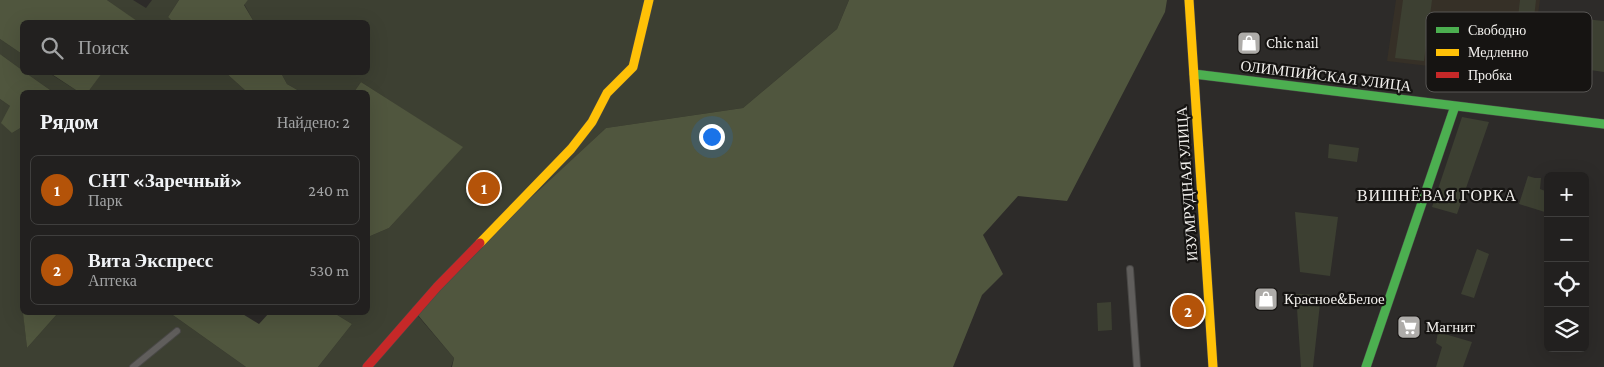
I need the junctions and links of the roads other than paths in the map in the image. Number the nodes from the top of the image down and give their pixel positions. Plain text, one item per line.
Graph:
1 (649, 0) edge
2 (1189, 0) edge
3 (1194, 74) junction
4 (1455, 106) junction
5 (1604, 124) edge
6 (1130, 269) dead end
7 (177, 331) dead end
8 (133, 367) edge
9 (367, 367) edge
10 (1137, 367) edge
11 (1213, 367) edge
12 (1366, 367) edge

1 - 9 street
2 - 3 street, ИЗУМРУДНАЯ УЛИЦА
3 - 4 street, ОЛИМПИЙСКАЯ УЛИЦА
3 - 11 street, ИЗУМРУДНАЯ УЛИЦА
4 - 5 street, ОЛИМПИЙСКАЯ УЛИЦА
4 - 12 street
6 - 10 street
7 - 8 street

